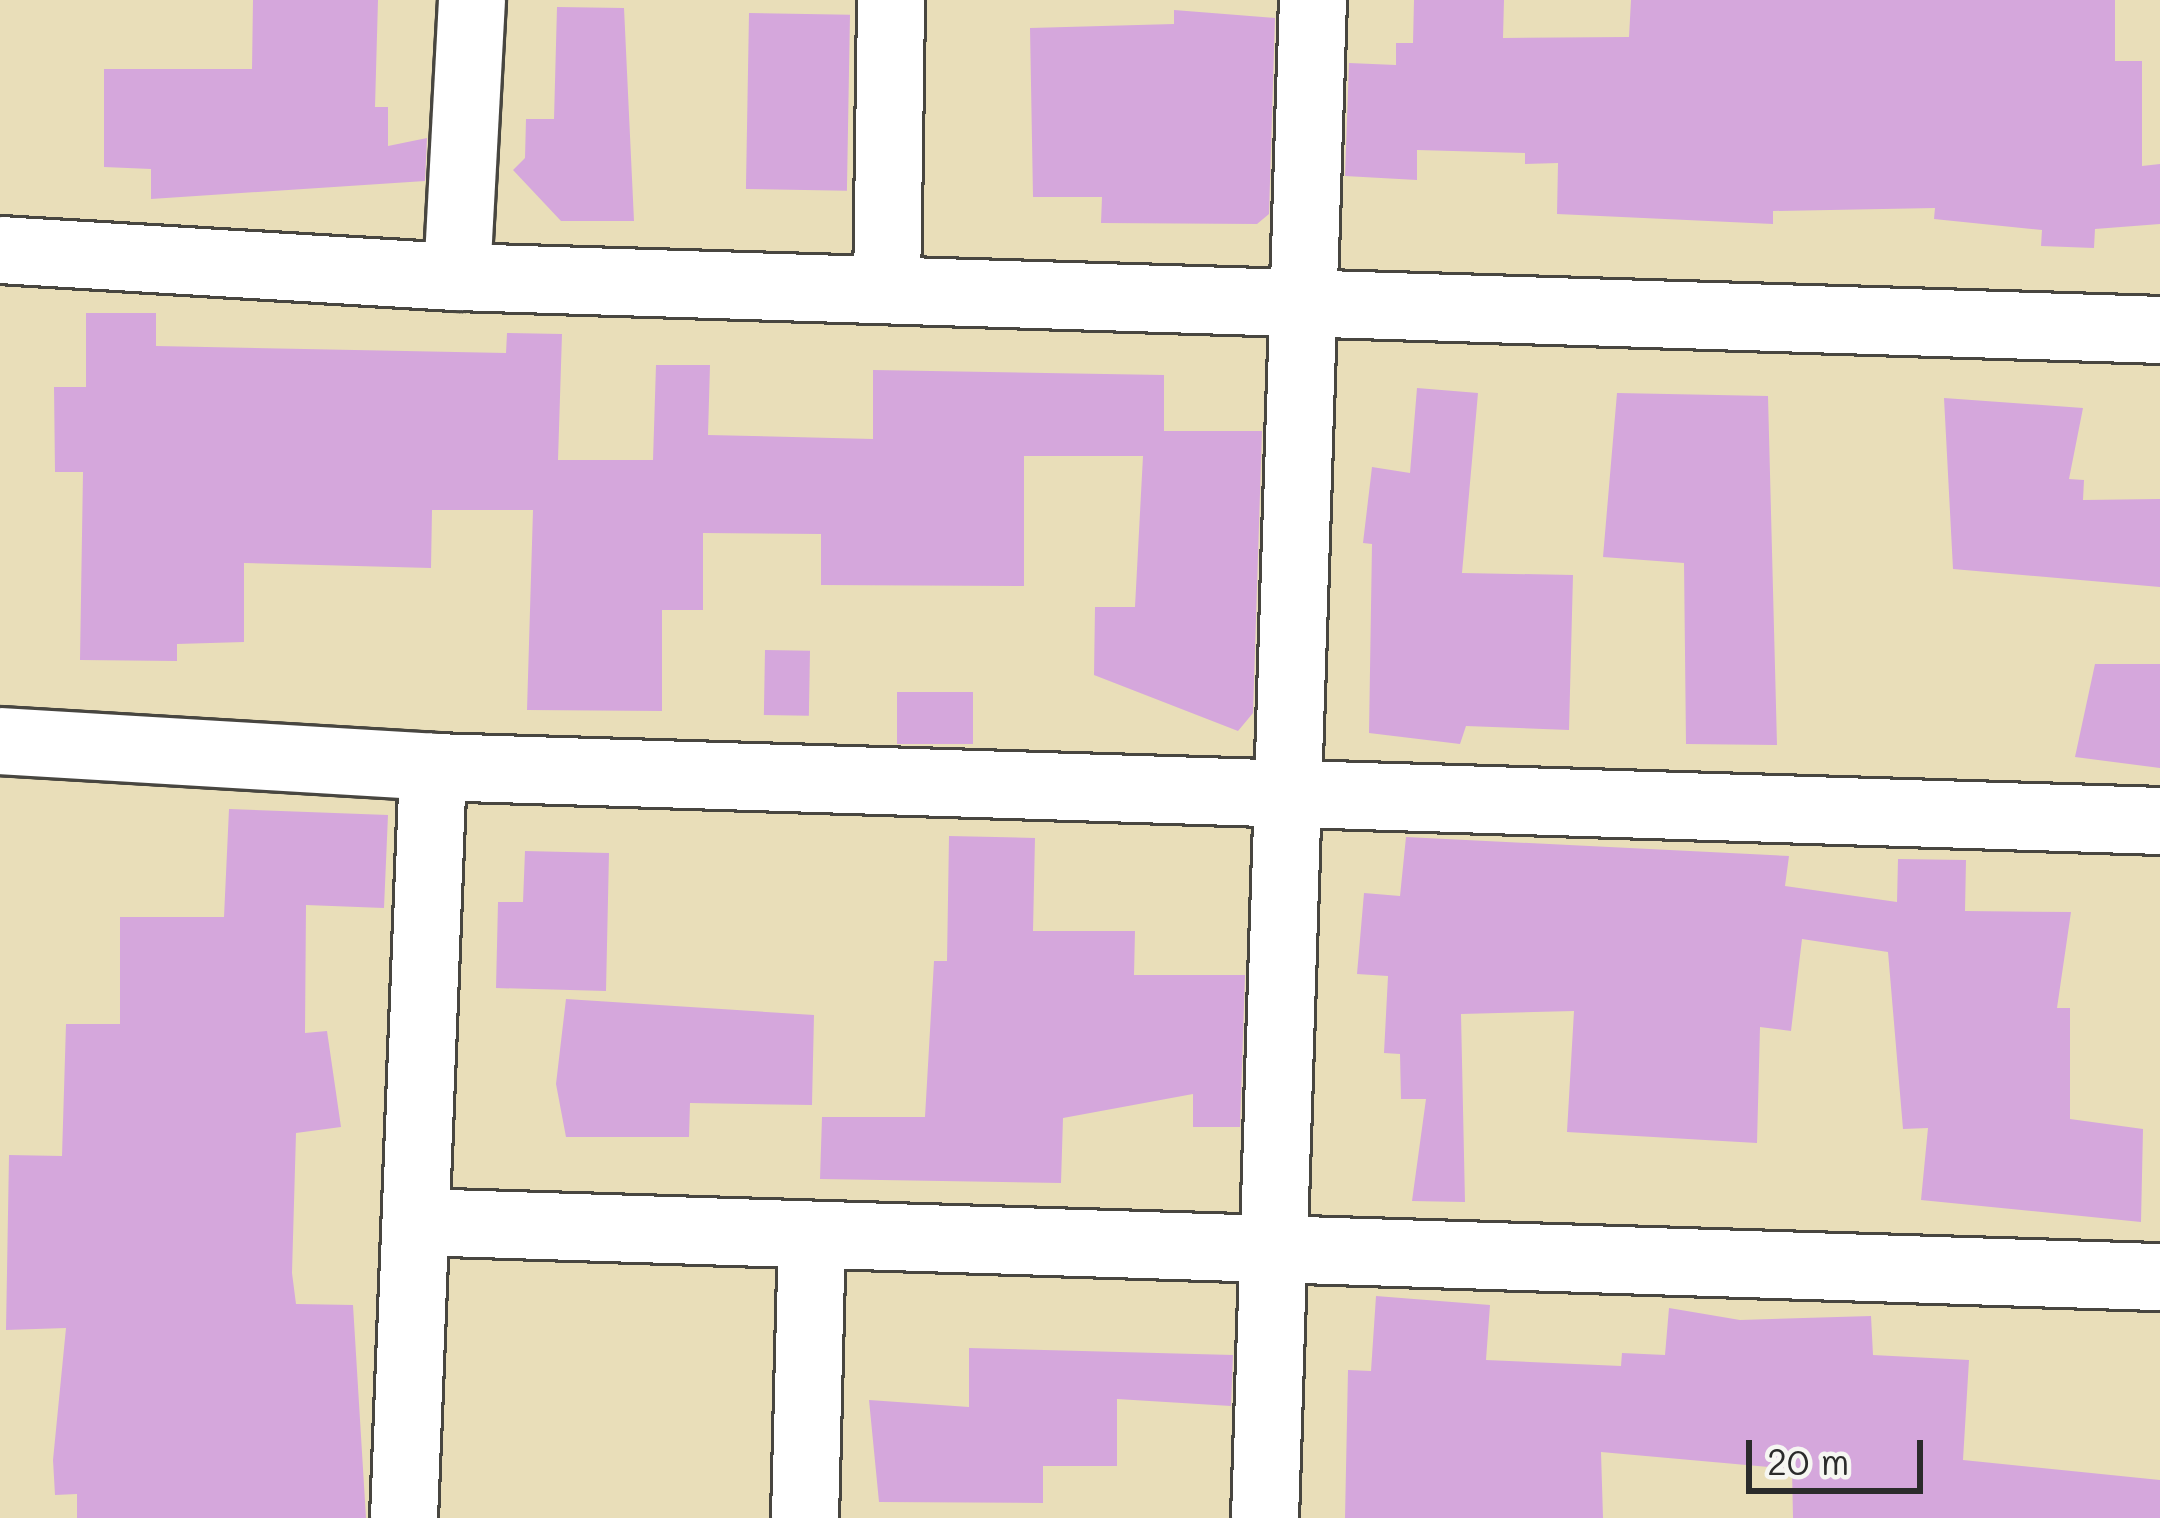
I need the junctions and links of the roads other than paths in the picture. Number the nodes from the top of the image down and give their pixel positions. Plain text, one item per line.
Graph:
1 (472, 0) edge
2 (891, 0) edge
3 (1313, 0) edge
4 (0, 250) edge
5 (457, 277) junction
6 (887, 290) junction
7 (1306, 304) junction
8 (2160, 331) edge
9 (0, 741) edge
10 (433, 767) junction
11 (1290, 794) junction
12 (2160, 821) edge
13 (416, 1222) junction
14 (812, 1235) junction
15 (1274, 1249) junction
16 (2160, 1277) edge
17 (404, 1518) edge
18 (805, 1518) edge
19 (1265, 1518) edge

1 - 5 street
2 - 6 street
3 - 7 street
4 - 5 street
5 - 6 street
6 - 7 street
7 - 8 street
7 - 11 street
9 - 10 street
10 - 11 street
10 - 13 street
11 - 12 street
11 - 15 street
13 - 14 street
13 - 17 street
14 - 15 street
14 - 18 street
15 - 16 street
15 - 19 street

